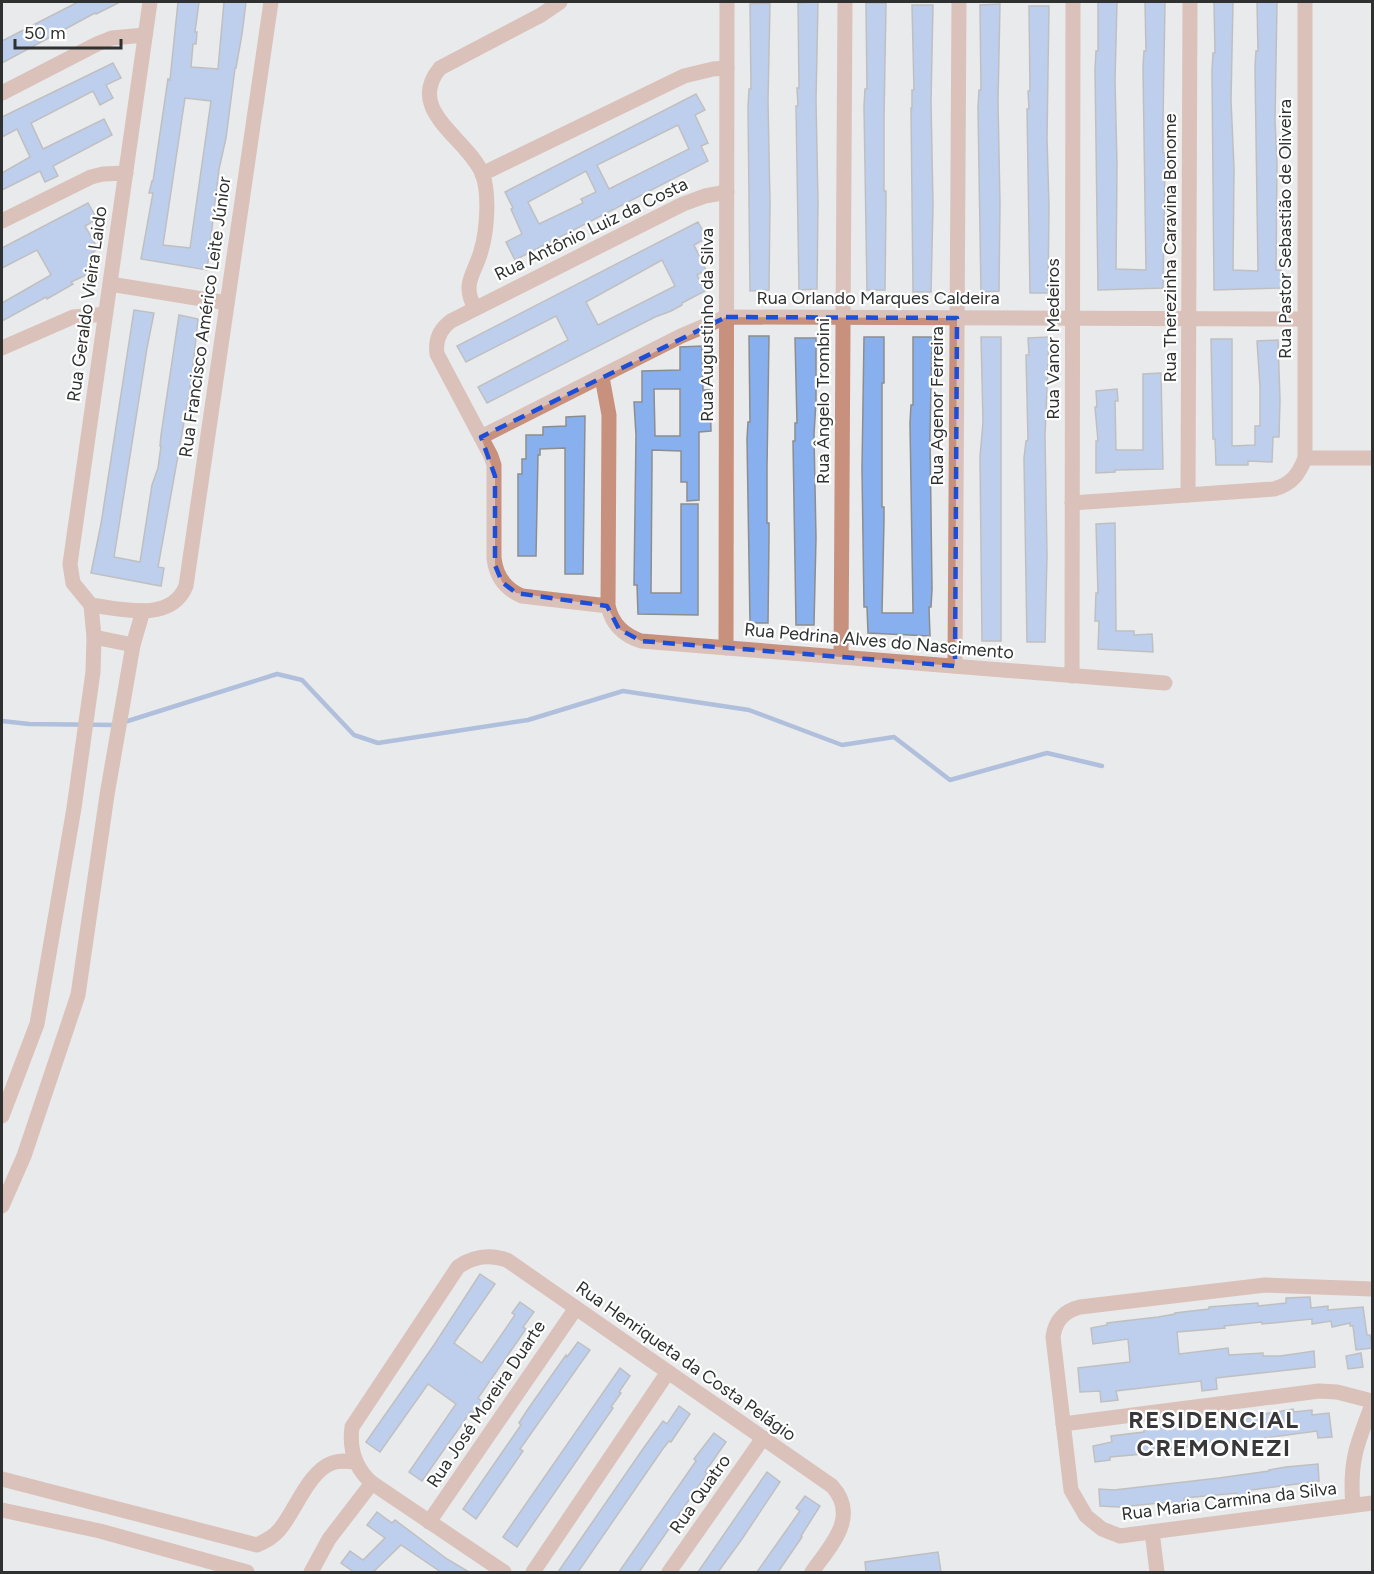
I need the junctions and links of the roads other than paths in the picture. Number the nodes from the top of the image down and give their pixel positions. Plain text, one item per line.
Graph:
1 (150, 2) edge
2 (271, 2) edge
3 (560, 2) edge
4 (727, 2) edge
5 (845, 2) edge
6 (959, 2) edge
7 (1073, 2) edge
8 (1190, 2) edge
9 (1305, 2) edge
10 (146, 35) junction
11 (727, 68) junction
12 (2, 93) edge
13 (126, 173) junction
14 (483, 174) junction
15 (727, 192) junction
16 (2, 221) edge
17 (110, 284) junction
18 (227, 303) junction
19 (475, 308) junction
20 (105, 314) junction
21 (726, 317) junction
22 (843, 317) junction
23 (957, 318) junction
24 (1072, 318) junction
25 (1189, 318) junction
26 (1304, 319) junction
27 (2, 348) edge
28 (602, 377) junction
29 (481, 437) junction
30 (1305, 458) junction
31 (1372, 458) edge
32 (1188, 495) junction
33 (1072, 502) junction
34 (91, 605) junction
35 (608, 606) junction
36 (143, 611) junction
37 (94, 637) junction
38 (133, 645) junction
39 (726, 648) junction
40 (841, 657) junction
41 (955, 666) junction
42 (1072, 676) junction
43 (1165, 683) dead end
44 (2, 1116) edge
45 (2, 1206) edge
46 (1372, 1289) edge
47 (576, 1308) junction
48 (668, 1372) junction
49 (1372, 1403) edge
50 (1063, 1424) junction
51 (763, 1438) junction
52 (355, 1462) junction
53 (2, 1479) edge
54 (372, 1483) junction
55 (1372, 1503) edge
56 (1353, 1505) junction
57 (2, 1510) edge
58 (429, 1522) junction
59 (1152, 1532) junction
60 (247, 1572) edge
61 (311, 1572) edge
62 (504, 1572) edge
63 (532, 1572) edge
64 (669, 1572) edge
65 (812, 1572) edge
66 (1157, 1572) edge

1 - 10 street, Rua Geraldo Vieira Laido
2 - 18 street, Rua Francisco Américo Leite Júnior
3 - 14 street
4 - 11 street, Rua Augustinho da Silva
5 - 22 street, Rua Ângelo Trombini
6 - 23 street, Rua Agenor Ferreira
7 - 24 street, Rua Vanor Medeiros
8 - 25 street, Rua Therezinha Caravina Bonome
9 - 26 street, Rua Pastor Sebastião de Oliveira
10 - 12 street
10 - 13 street, Rua Geraldo Vieira Laido
11 - 14 street
11 - 15 street, Rua Augustinho da Silva
13 - 16 street
13 - 17 street, Rua Geraldo Vieira Laido
14 - 19 street
15 - 19 street, Rua Antônio Luiz da Costa
15 - 21 street, Rua Augustinho da Silva
17 - 18 street
17 - 20 street, Rua Geraldo Vieira Laido
18 - 36 street, Rua Francisco Américo Leite Júnior
19 - 29 street, Rua Antônio Luiz da Costa
20 - 27 street
20 - 34 street, Rua Geraldo Vieira Laido
21 - 22 street, Rua Orlando Marques Caldeira
21 - 28 street, Rua Orlando Marques Caldeira
21 - 39 street, Rua Augustinho da Silva
22 - 23 street, Rua Orlando Marques Caldeira
22 - 40 street, Rua Ângelo Trombini
23 - 24 street, Rua Orlando Marques Caldeira
23 - 41 street, Rua Agenor Ferreira
24 - 25 street, Rua Orlando Marques Caldeira
24 - 33 street, Rua Vanor Medeiros
25 - 26 street, Rua Orlando Marques Caldeira
25 - 32 street, Rua Therezinha Caravina Bonome
26 - 30 street, Rua Pastor Sebastião de Oliveira
28 - 29 street, Rua Orlando Marques Caldeira
28 - 35 street
29 - 35 street, Rua Antônio Luiz da Costa
30 - 31 street
30 - 32 street
32 - 33 street
33 - 42 street, Rua Vanor Medeiros
34 - 36 street
34 - 37 street
35 - 39 street, Rua Pedrina Alves do Nascimento
36 - 38 street
37 - 38 street
37 - 44 street
38 - 45 street
39 - 40 street, Rua Pedrina Alves do Nascimento
40 - 41 street, Rua Pedrina Alves do Nascimento
41 - 42 street, Rua Pedrina Alves do Nascimento
42 - 43 street, Rua Pedrina Alves do Nascimento
46 - 50 street
47 - 48 street, Rua Henriqueta da Costa Pelágio
47 - 52 street, Rua Henriqueta da Costa Pelágio
47 - 58 street, Rua José Moreira Duarte
48 - 51 street, Rua Henriqueta da Costa Pelágio
48 - 63 street
49 - 50 street
49 - 56 street
50 - 59 street, Rua Maria Carmina da Silva
51 - 64 street, Rua Quatro
51 - 65 street, Rua Henriqueta da Costa Pelágio
52 - 53 street
52 - 54 street
54 - 58 street
54 - 61 street
55 - 56 street, Rua Maria Carmina da Silva
56 - 59 street, Rua Maria Carmina da Silva
57 - 60 street
58 - 62 street
59 - 66 street

